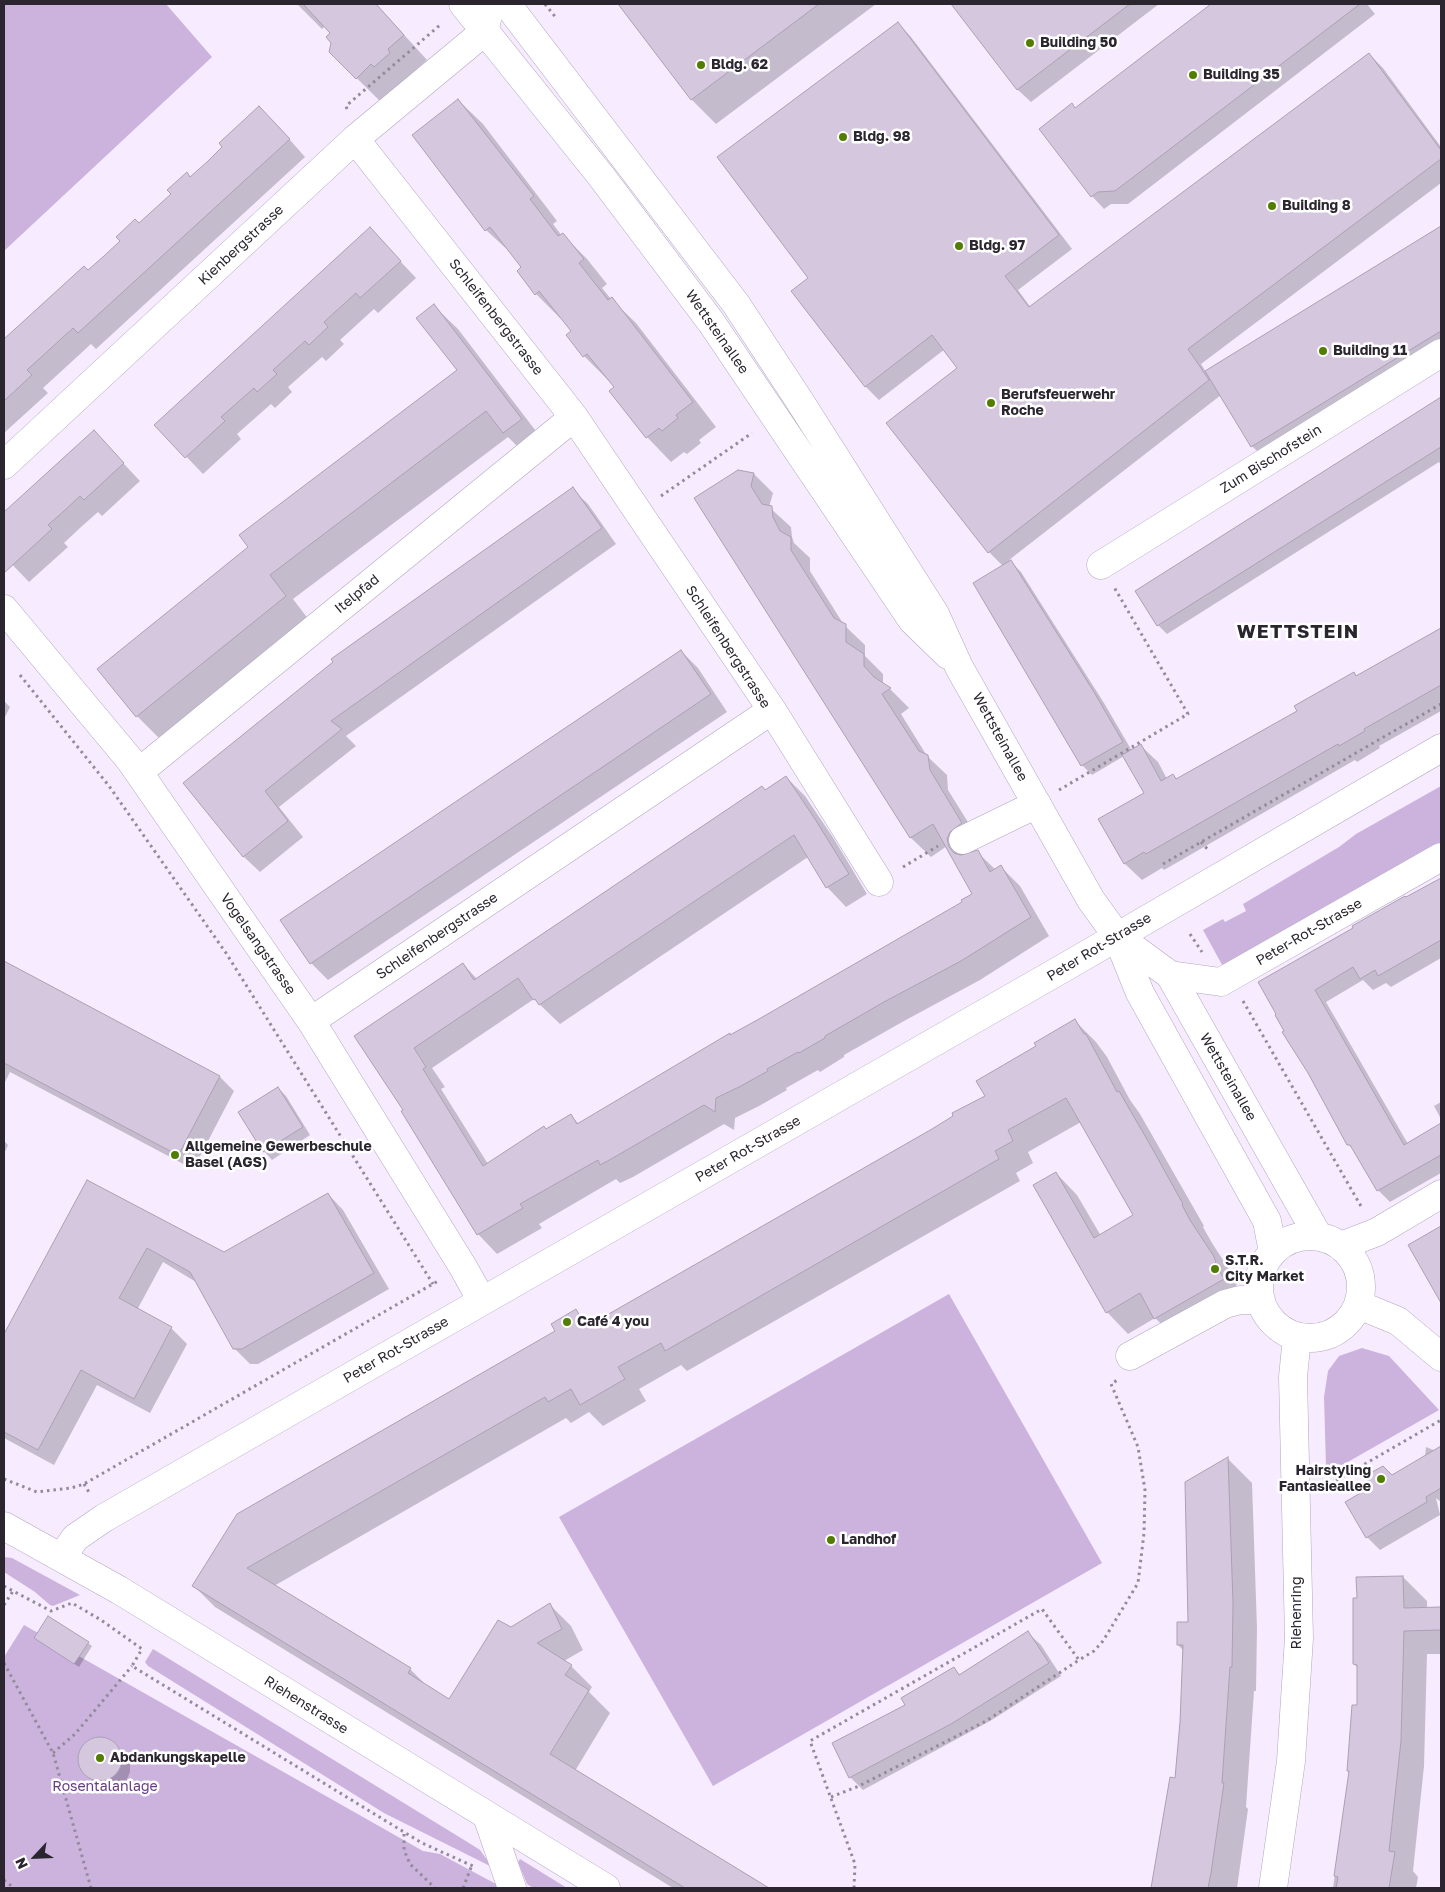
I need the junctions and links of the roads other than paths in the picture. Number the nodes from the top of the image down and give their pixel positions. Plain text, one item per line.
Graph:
1 (462, 4) edge
2 (486, 4) edge
3 (490, 4) edge
4 (507, 4) edge
5 (484, 32) junction
6 (529, 32) junction
7 (355, 139) junction
8 (1441, 353) edge
9 (574, 416) junction
10 (4, 465) edge
11 (1101, 565) road end
12 (4, 609) edge
13 (959, 667) junction
14 (772, 710) junction
15 (1441, 748) edge
16 (139, 772) junction
17 (1037, 804) junction
18 (963, 840) road end
19 (1441, 857) edge
20 (879, 882) road end
21 (1117, 936) junction
22 (1170, 975) junction
23 (311, 1021) junction
24 (1441, 1194) edge
25 (1329, 1241) junction
26 (1273, 1252) junction
27 (1260, 1300) junction
28 (482, 1301) junction
29 (1359, 1305) junction
30 (1297, 1337) junction
31 (1130, 1356) road end
32 (1441, 1357) edge
33 (4, 1526) edge
34 (62, 1557) junction
35 (487, 1816) junction
36 (512, 1888) edge
37 (606, 1888) edge
38 (1273, 1888) edge

1 - 5 street, Wettsteinallee
2 - 5 street
3 - 6 street
4 - 6 street, Wettsteinallee
5 - 7 street, Kienbergstrasse
5 - 13 street, Wettsteinallee
6 - 13 street, Wettsteinallee
7 - 9 street, Schleifenbergstrasse
7 - 10 street, Kienbergstrasse
8 - 11 street, Zum Bischofstein
9 - 14 street, Schleifenbergstrasse
9 - 16 street, Itelpfad
12 - 16 street, Vogelsangstrasse
13 - 17 street, Wettsteinallee
14 - 20 street
14 - 23 street, Schleifenbergstrasse
15 - 21 street, Peter Rot-Strasse
16 - 23 street, Vogelsangstrasse
17 - 18 street
17 - 21 street, Wettsteinallee
19 - 22 street, Peter-Rot-Strasse
21 - 22 street, Wettsteinallee
21 - 26 street, Wettsteinallee
21 - 28 street, Peter Rot-Strasse
22 - 25 street, Wettsteinallee
23 - 28 street, Vogelsangstrasse
24 - 25 street
25 - 26 street
25 - 29 street, Wettsteinallee
26 - 27 street
27 - 30 street, Wettsteinallee
27 - 31 street
28 - 34 street, Peter Rot-Strasse
29 - 30 street, Wettsteinallee
29 - 32 street
30 - 38 street, Riehenring
33 - 34 street, Riehenstrasse
34 - 35 street, Riehenstrasse
35 - 36 street
35 - 37 street, Riehenstrasse

